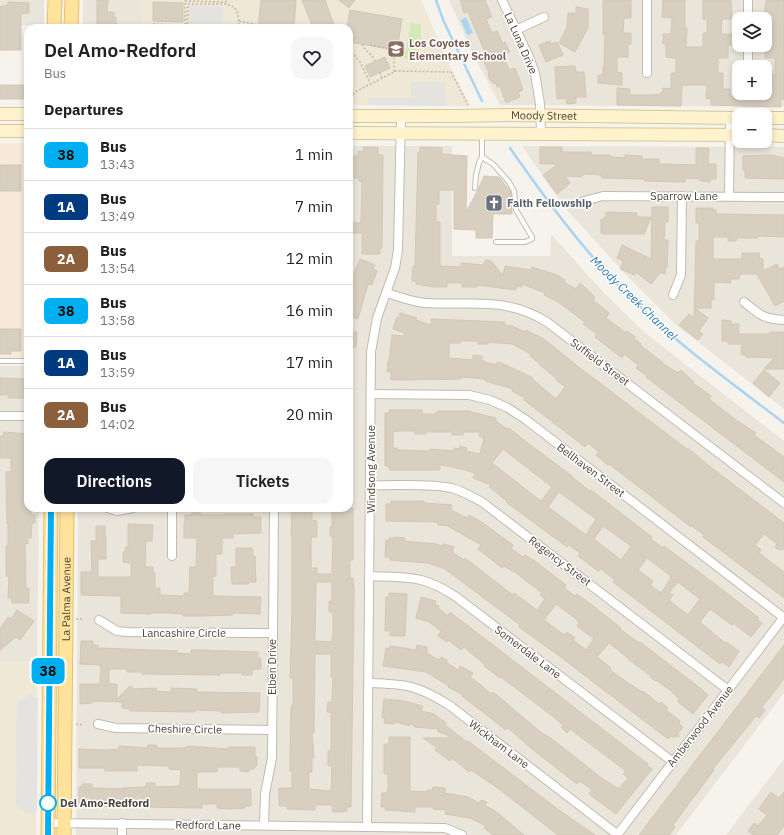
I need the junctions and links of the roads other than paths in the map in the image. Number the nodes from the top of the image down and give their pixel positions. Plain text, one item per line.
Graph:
1 (54, 0) edge
2 (72, 0) edge
3 (502, 0) edge
4 (647, 0) edge
5 (748, 0) edge
6 (748, 12) edge
7 (544, 16) dead end
8 (54, 24) edge
9 (71, 24) edge
10 (516, 30) junction
11 (647, 73) dead end
12 (353, 111) edge
13 (0, 114) edge
14 (24, 114) edge
15 (401, 116) junction
16 (541, 116) junction
17 (732, 118) edge
18 (772, 118) edge
19 (784, 118) edge
20 (0, 131) edge
21 (24, 131) edge
22 (353, 133) edge
23 (400, 134) junction
24 (482, 134) junction
25 (541, 134) junction
26 (732, 135) edge
27 (772, 136) edge
28 (784, 136) edge
29 (734, 148) edge
30 (482, 157) junction
31 (475, 188) dead end
32 (682, 196) junction
33 (730, 196) junction
34 (784, 197) edge
35 (584, 201) dead end
36 (496, 242) dead end
37 (387, 293) junction
38 (673, 295) dead end
39 (744, 302) dead end
40 (784, 320) edge
41 (0, 361) edge
42 (24, 361) edge
43 (371, 394) junction
44 (0, 416) edge
45 (24, 416) edge
46 (371, 485) junction
47 (784, 503) edge
48 (51, 512) edge
49 (67, 512) edge
50 (172, 512) edge
51 (274, 512) edge
52 (172, 556) dead end
53 (370, 576) junction
54 (784, 617) edge
55 (99, 620) dead end
56 (272, 633) junction
57 (369, 683) junction
58 (728, 690) junction
59 (98, 724) dead end
60 (272, 730) junction
61 (672, 762) junction
62 (122, 823) junction
63 (264, 825) junction
64 (367, 827) junction
65 (48, 829) edge
66 (64, 829) edge
67 (122, 835) edge
68 (462, 835) edge
69 (617, 835) edge

1 - 8 main road
2 - 9 main road
3 - 10 street, La Luna Drive
4 - 11 street
5 - 6 street
7 - 10 street
10 - 16 street, La Luna Drive
12 - 15 main road, Moody Street
13 - 14 main road
15 - 16 main road, Moody Street
15 - 23 street, Windsong Avenue
16 - 17 main road, Moody Street
16 - 25 street, La Luna Drive
18 - 19 main road
20 - 21 main road
22 - 23 main road, Moody Street
23 - 24 main road, Moody Street
23 - 37 street, Windsong Avenue
24 - 25 main road, Moody Street
24 - 30 lane
25 - 26 main road, Moody Street
27 - 28 main road
29 - 33 street
30 - 31 lane
30 - 36 lane
32 - 33 street, Sparrow Lane
32 - 35 street, Sparrow Lane
32 - 38 street
33 - 34 street, Sparrow Lane
37 - 43 street, Windsong Avenue
37 - 47 street, Suffield Street
39 - 40 street
41 - 42 lane
43 - 46 street, Windsong Avenue
43 - 54 street, Bellhaven Street
44 - 45 street
46 - 53 street, Windsong Avenue
46 - 58 street, Regency Street
48 - 65 main road, La Palma Avenue
49 - 66 main road, La Palma Avenue
50 - 52 street
51 - 56 street, Elben Drive
53 - 57 street, Windsong Avenue
53 - 61 street, Somerdale Lane
54 - 58 street, Amberwood Avenue
55 - 56 street, Lancashire Circle
56 - 60 street, Elben Drive
57 - 64 street, Windsong Avenue
57 - 69 street, Wickham Lane
58 - 61 street, Amberwood Avenue
59 - 60 street, Cheshire Circle
60 - 63 street, Elben Drive
61 - 69 street, Amberwood Avenue
62 - 63 street, Redford Lane
62 - 66 street, Redford Lane
62 - 67 street
63 - 64 street, Redford Lane
64 - 68 street, Redford Lane
65 - 66 street, Redford Lane

